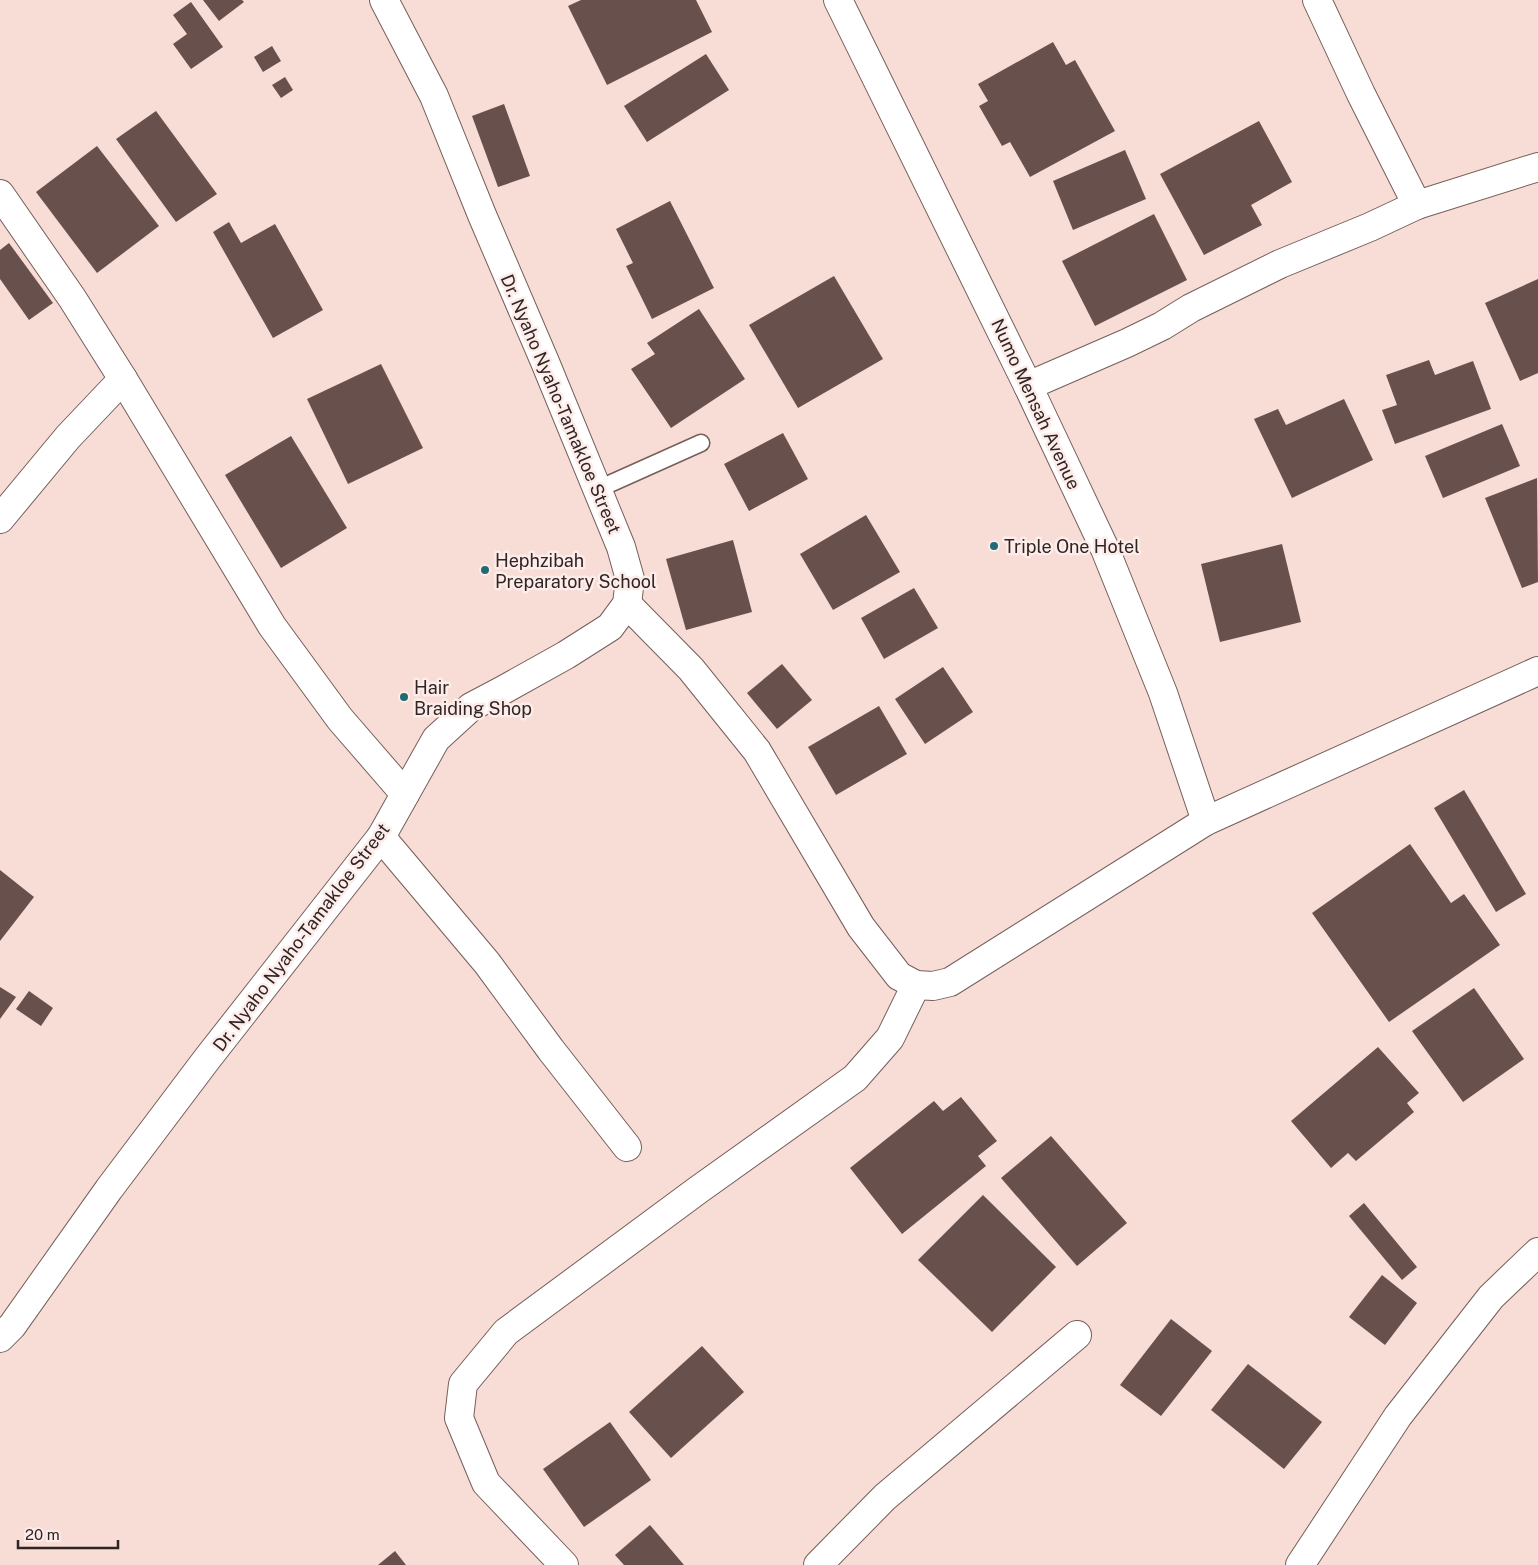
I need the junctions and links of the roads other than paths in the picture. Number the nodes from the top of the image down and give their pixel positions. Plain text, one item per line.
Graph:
1 (384, 0) edge
2 (838, 0) edge
3 (1317, 0) edge
4 (1538, 167) edge
5 (0, 194) edge
6 (1417, 205) junction
7 (123, 379) junction
8 (1028, 386) junction
9 (701, 443) dead end
10 (596, 490) junction
11 (0, 520) edge
12 (627, 604) junction
13 (1538, 671) edge
14 (405, 794) junction
15 (1206, 820) junction
16 (381, 837) junction
17 (916, 985) junction
18 (627, 1147) dead end
19 (1538, 1252) edge
20 (1077, 1335) dead end
21 (0, 1338) edge
22 (564, 1565) edge
23 (818, 1565) edge
24 (1300, 1565) edge

1 - 10 street, Dr. Nyaho Nyaho-Tamakloe Street
2 - 8 street, Numo Mensah Avenue
3 - 6 street
4 - 6 street
5 - 7 street
6 - 8 street
7 - 11 street
7 - 14 street
8 - 15 street, Numo Mensah Avenue
9 - 10 lane
10 - 12 street, Dr. Nyaho Nyaho-Tamakloe Street
12 - 14 street, Dr. Nyaho Nyaho-Tamakloe Street
12 - 17 street
13 - 15 street
14 - 16 street, Dr. Nyaho Nyaho-Tamakloe Street
15 - 17 street
16 - 18 street
16 - 21 street, Dr. Nyaho Nyaho-Tamakloe Street
17 - 22 street
19 - 24 street
20 - 23 street

